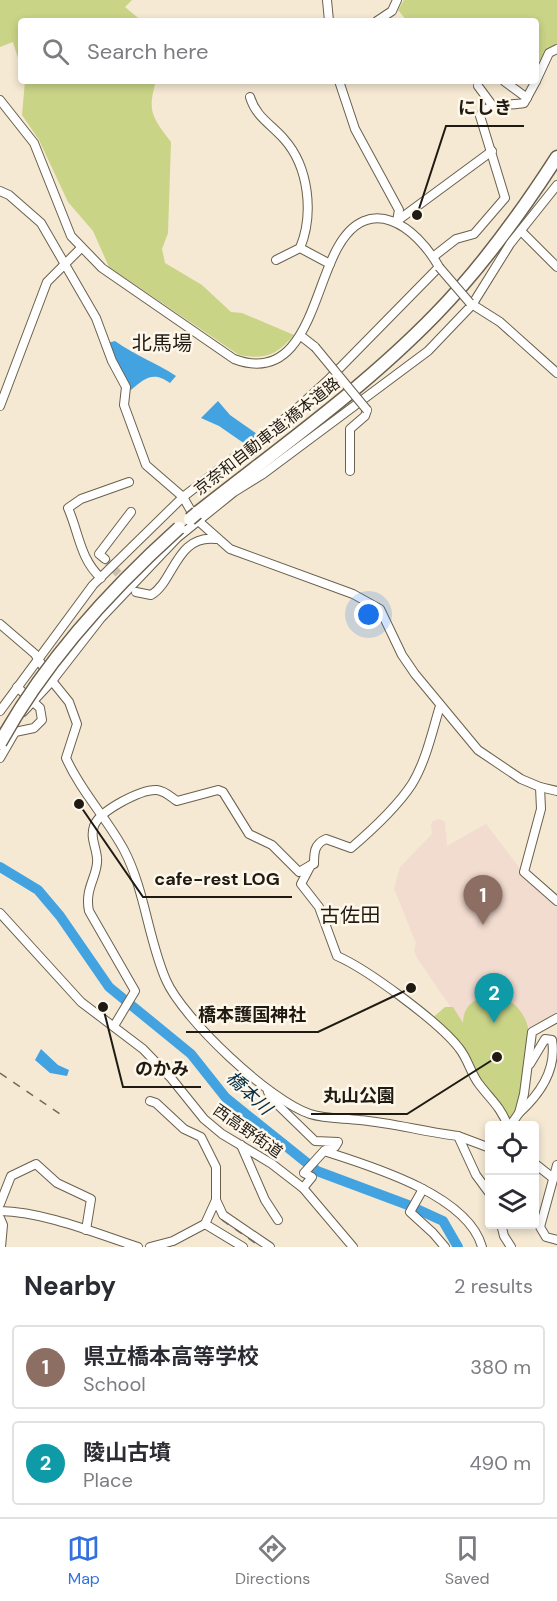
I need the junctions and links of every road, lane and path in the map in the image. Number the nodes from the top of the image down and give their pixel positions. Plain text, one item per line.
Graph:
1 (327, 0) edge
2 (397, 0) edge
3 (329, 18) edge
4 (382, 18) edge
5 (557, 49) edge
6 (539, 71) edge
7 (340, 84) edge
8 (508, 84) edge
9 (532, 84) edge
10 (478, 86) dead end
11 (250, 97) dead end
12 (527, 98) junction
13 (0, 100) edge
14 (492, 105) junction
15 (492, 151) junction
16 (557, 157) edge
17 (557, 185) edge
18 (0, 191) edge
19 (397, 221) junction
20 (521, 231) junction
21 (81, 248) junction
22 (300, 248) junction
23 (433, 257) junction
24 (276, 260) dead end
25 (330, 264) junction
26 (64, 265) junction
27 (439, 267) junction
28 (557, 267) edge
29 (471, 304) junction
30 (301, 336) junction
31 (557, 373) edge
32 (0, 406) edge
33 (350, 471) dead end
34 (129, 482) dead end
35 (183, 498) junction
36 (131, 512) dead end
37 (195, 517) junction
38 (218, 539) junction
39 (105, 560) dead end
40 (101, 578) junction
41 (136, 592) dead end
42 (0, 624) edge
43 (38, 657) junction
44 (52, 681) junction
45 (17, 687) junction
46 (34, 701) junction
47 (440, 706) junction
48 (1, 709) edge
49 (18, 717) junction
50 (0, 734) edge
51 (0, 742) edge
52 (0, 758) edge
53 (540, 787) junction
54 (557, 791) edge
55 (101, 815) junction
56 (311, 865) junction
57 (557, 901) edge
58 (0, 913) edge
59 (557, 1018) edge
60 (114, 1026) junction
61 (527, 1068) junction
62 (264, 1085) junction
63 (150, 1101) dead end
64 (519, 1113) junction
65 (507, 1121) edge
66 (512, 1121) edge
67 (458, 1136) junction
68 (241, 1145) junction
69 (485, 1146) edge
70 (321, 1153) junction
71 (557, 1165) edge
72 (539, 1167) edge
73 (553, 1178) junction
74 (303, 1188) junction
75 (485, 1188) edge
76 (423, 1189) junction
77 (216, 1200) junction
78 (0, 1204) edge
79 (0, 1211) edge
80 (0, 1218) edge
81 (278, 1220) dead end
82 (205, 1224) junction
83 (502, 1229) edge
84 (86, 1230) junction
85 (557, 1240) edge
86 (174, 1244) edge
87 (441, 1245) edge
88 (1, 1247) edge
89 (138, 1247) edge
90 (150, 1247) edge
91 (243, 1247) edge
92 (270, 1247) edge
93 (353, 1247) edge
94 (482, 1247) edge
95 (512, 1247) edge

1 - 3 street
2 - 4 street
5 - 6 street
7 - 19 street
8 - 12 street
9 - 12 street
10 - 14 street
11 - 22 street
12 - 14 street
13 - 21 street
14 - 15 street
15 - 19 street
15 - 23 street
16 - 37 highway, 京奈和自動車道;橋本道路
17 - 20 street
18 - 26 street
19 - 23 street
19 - 25 street
20 - 28 street
20 - 29 street
21 - 26 street
21 - 30 street
22 - 24 street
22 - 25 street
23 - 27 street
25 - 30 street
26 - 32 street
26 - 35 street
27 - 29 street, bridge
27 - 35 street
29 - 31 street
29 - 37 street
30 - 33 street, bridge
34 - 40 street
35 - 37 street
35 - 40 street
36 - 39 street
37 - 38 street
37 - 44 street
37 - 51 highway, 京奈和自動車道;橋本道路, bridge
38 - 41 street
38 - 47 street
40 - 43 street
42 - 43 street
43 - 44 street
43 - 45 street
44 - 46 street
44 - 55 street
45 - 46 street
45 - 48 street
46 - 49 street
46 - 52 street
47 - 53 street
47 - 56 street
48 - 49 street
49 - 50 street
53 - 54 street
53 - 57 street
55 - 56 street
55 - 60 street
55 - 62 street
56 - 65 street
58 - 60 street, 西高野街道
59 - 61 street
60 - 68 street, 西高野街道
61 - 64 street
61 - 64 street
62 - 67 street
62 - 70 street
63 - 77 street
64 - 66 street
67 - 69 street
67 - 75 street
68 - 74 street, 西高野街道
68 - 81 street
70 - 74 street
70 - 76 street
71 - 73 street
72 - 73 street
73 - 85 street
74 - 93 street, 西高野街道
76 - 87 street
76 - 94 street
77 - 82 street
77 - 92 street
78 - 84 street
79 - 84 street
80 - 88 street
82 - 86 street
82 - 91 street
83 - 95 street
84 - 89 street
86 - 90 street

